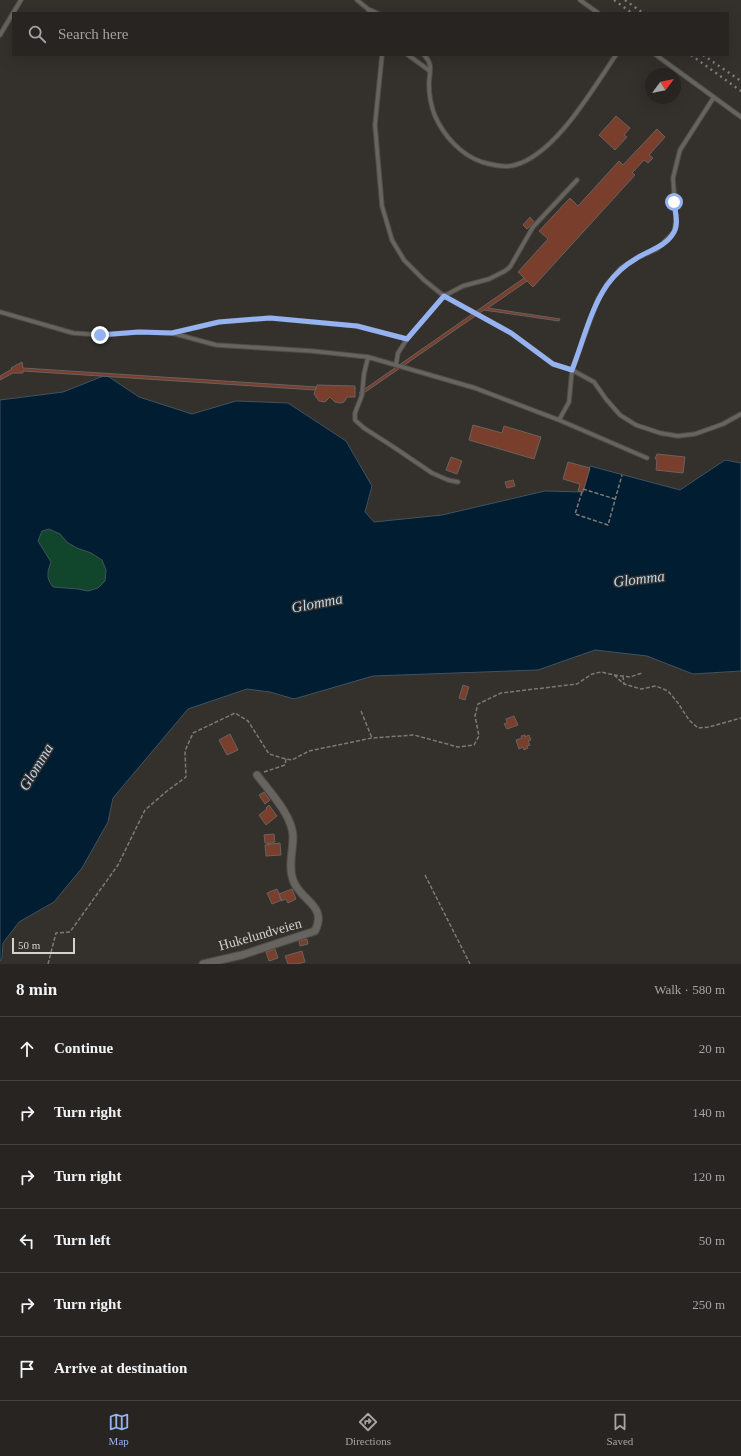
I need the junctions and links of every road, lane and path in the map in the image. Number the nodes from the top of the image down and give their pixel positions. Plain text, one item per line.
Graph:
1 (21, 0) edge
2 (357, 0) edge
3 (580, 0) edge
4 (369, 11) edge
5 (14, 12) edge
6 (597, 12) edge
7 (12, 15) edge
8 (0, 36) edge
9 (382, 56) edge
10 (409, 56) edge
11 (425, 56) edge
12 (615, 56) edge
13 (657, 56) edge
14 (430, 72) junction
15 (714, 97) junction
16 (741, 117) edge
17 (577, 180) dead end
18 (444, 296) junction
19 (0, 312) edge
20 (172, 333) junction
21 (407, 339) junction
22 (368, 357) junction
23 (396, 364) junction
24 (572, 370) junction
25 (741, 414) edge
26 (559, 420) junction
27 (647, 458) dead end
28 (622, 475) dead end
29 (458, 482) dead end
30 (583, 489) dead end
31 (582, 492) dead end
32 (615, 499) junction
33 (642, 673) dead end
34 (614, 675) junction
35 (623, 676) junction
36 (624, 684) junction
37 (361, 711) dead end
38 (741, 718) edge
39 (372, 738) junction
40 (286, 759) junction
41 (257, 775) joint
42 (425, 875) dead end
43 (48, 964) edge
44 (203, 964) edge
45 (470, 964) edge

1 - 5 lane
2 - 4 lane
3 - 6 lane
7 - 8 lane
9 - 18 lane
10 - 14 lane
11 - 14 lane
12 - 14 lane
13 - 15 lane
15 - 16 lane
15 - 24 lane
17 - 18 lane
18 - 21 lane
18 - 24 lane
19 - 20 lane
20 - 21 lane
20 - 22 lane
21 - 23 lane
22 - 23 lane
22 - 29 lane
23 - 26 lane
24 - 25 lane
24 - 26 lane
26 - 27 lane
28 - 32 path
30 - 32 path
31 - 32 path
33 - 35 path
34 - 35 path
34 - 36 path
34 - 39 path
35 - 36 path
36 - 38 path
37 - 39 path
39 - 40 path
40 - 41 path
40 - 43 path
41 - 44 street, Hukelundveien
42 - 45 path

